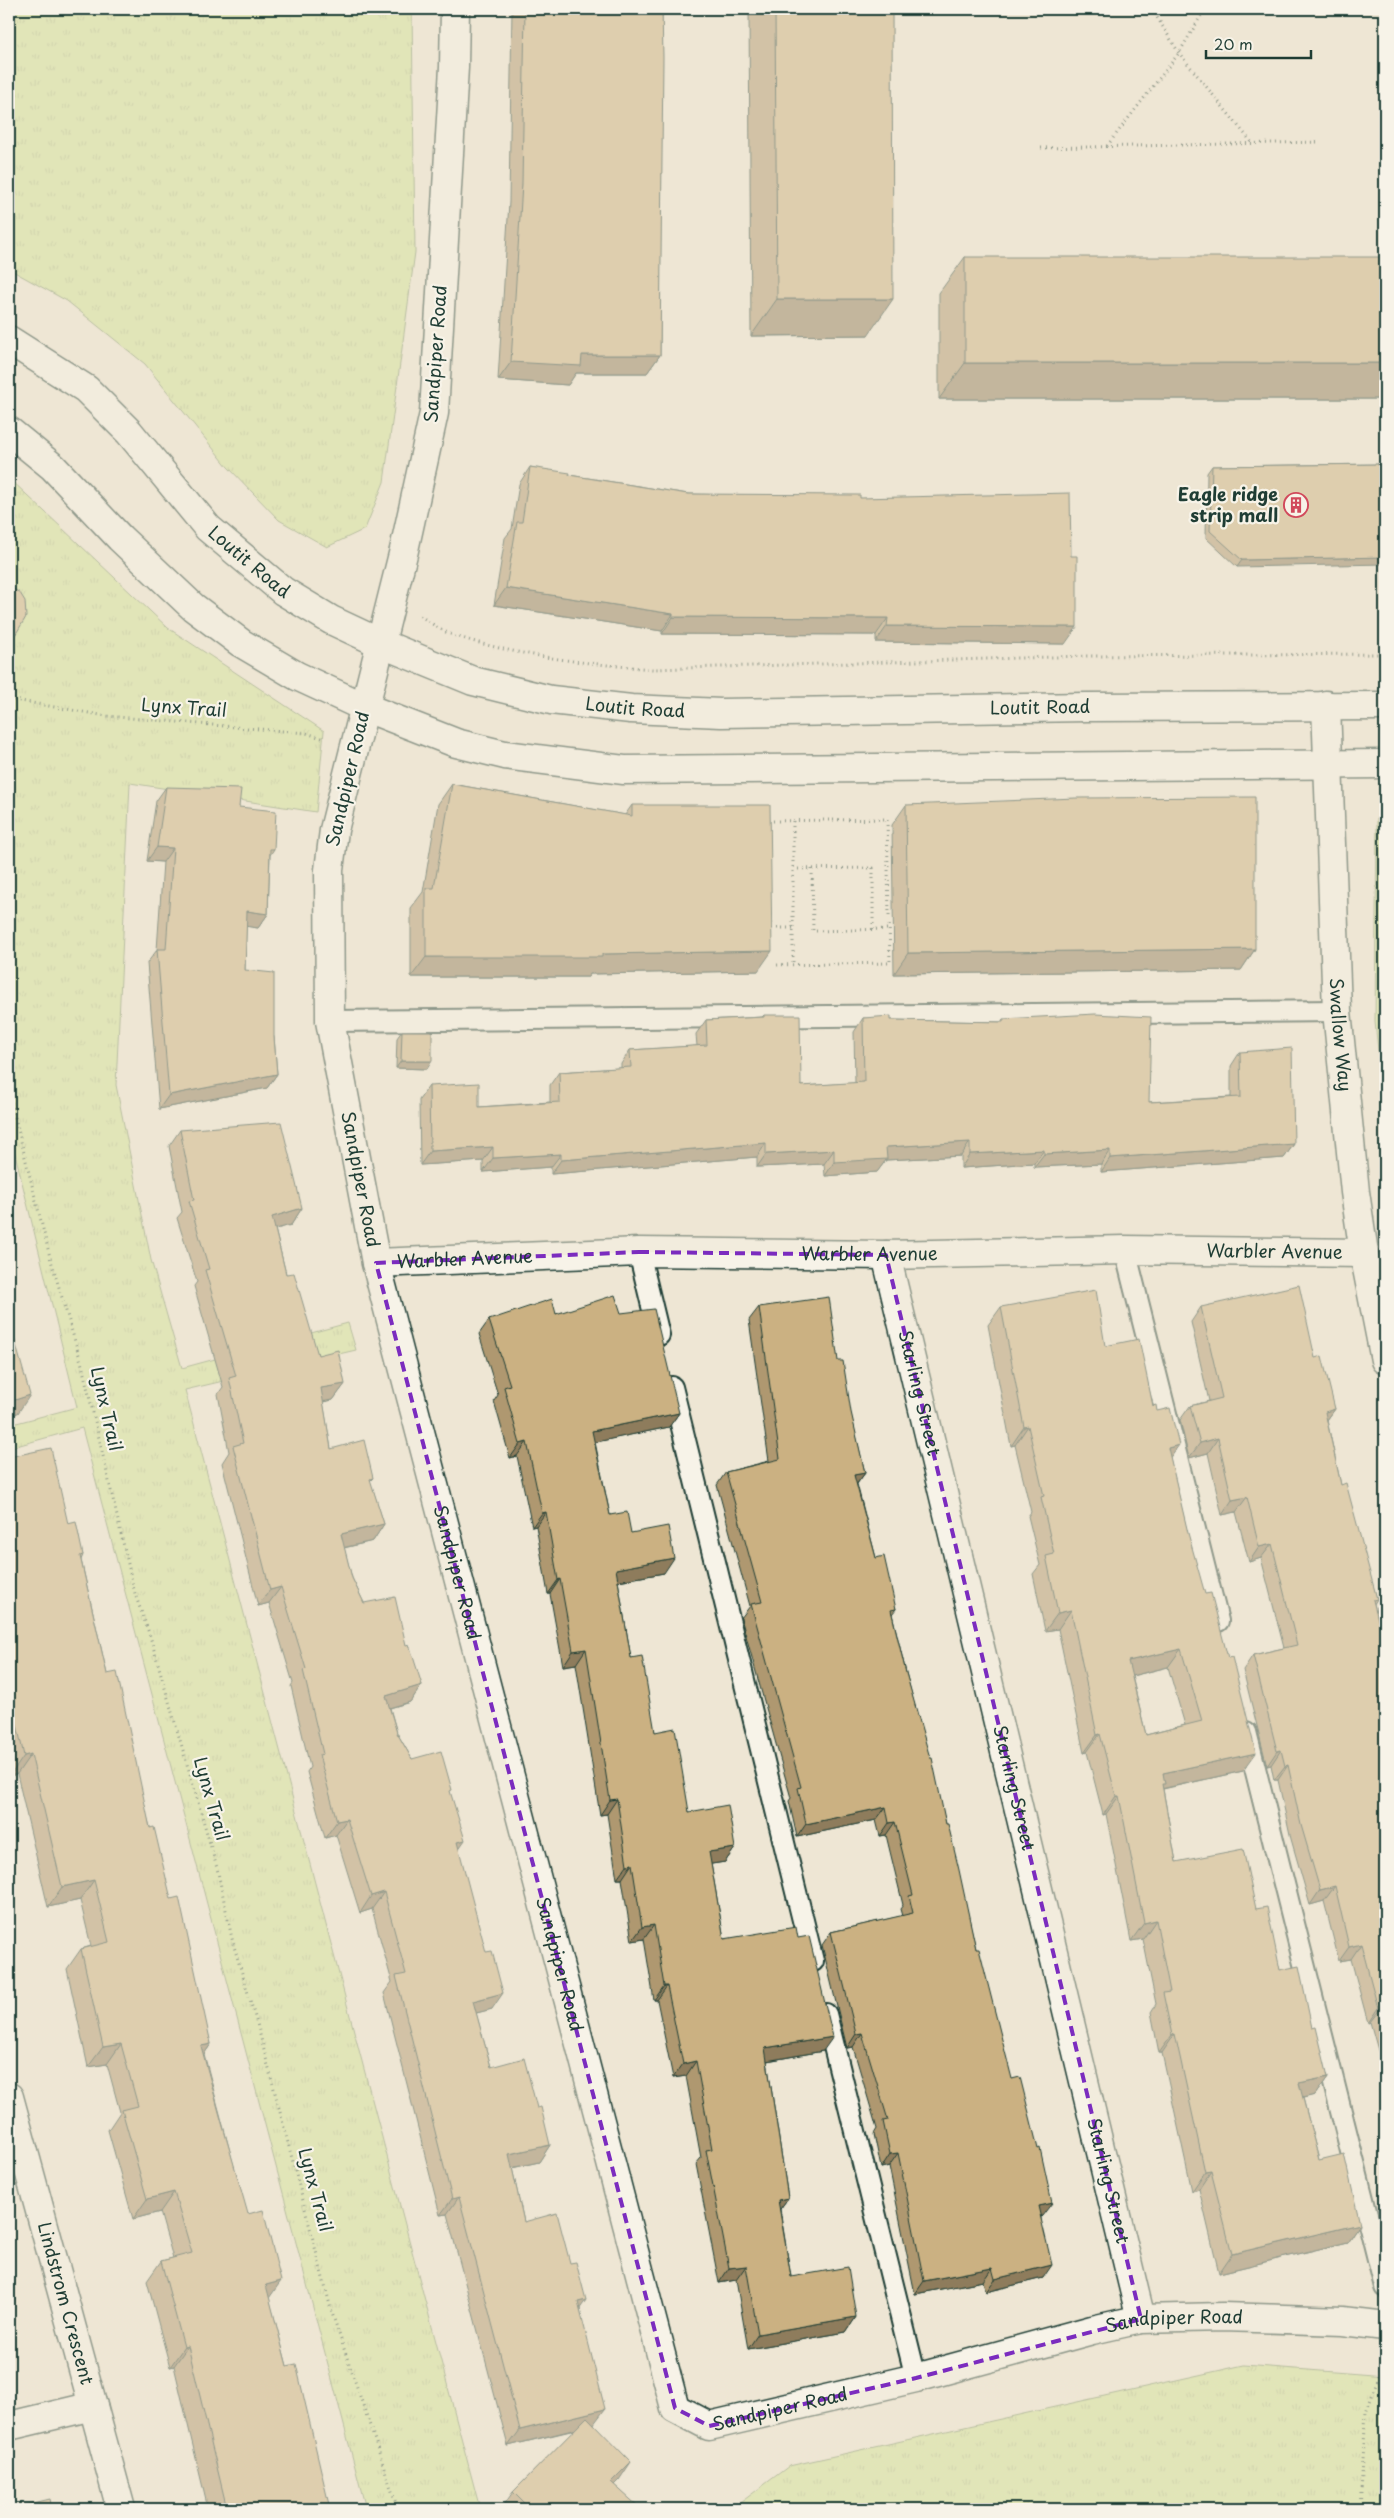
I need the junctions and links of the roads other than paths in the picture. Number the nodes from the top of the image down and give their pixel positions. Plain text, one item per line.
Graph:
1 (455, 9) edge
2 (9, 340) edge
3 (9, 431) edge
4 (380, 643) junction
5 (1326, 705) junction
6 (1385, 706) edge
7 (364, 707) junction
8 (1328, 764) junction
9 (1385, 764) edge
10 (1337, 1011) junction
11 (330, 1021) junction
12 (1125, 1250) junction
13 (639, 1252) junction
14 (1364, 1253) junction
15 (886, 1255) junction
16 (376, 1263) junction
17 (1385, 1360) edge
18 (1222, 1637) edge
19 (1242, 1715) edge
20 (9, 2097) edge
21 (1385, 2287) edge
22 (1141, 2320) junction
23 (1385, 2326) edge
24 (916, 2378) junction
25 (93, 2406) junction
26 (9, 2426) edge
27 (122, 2509) edge

1 - 4 street, Sandpiper Road
2 - 4 street, Loutit Road
3 - 7 street
4 - 5 street, Loutit Road
4 - 7 street, Sandpiper Road
5 - 6 street, Loutit Road
5 - 8 street, Swallow Way
7 - 8 street
7 - 11 street, Sandpiper Road
8 - 9 street
8 - 10 street, Swallow Way
10 - 11 lane
10 - 14 street, Swallow Way
11 - 16 street, Sandpiper Road
12 - 14 street, Warbler Avenue
12 - 15 street, Warbler Avenue
12 - 18 lane
13 - 15 street, Warbler Avenue
13 - 16 street, Warbler Avenue
13 - 24 lane
14 - 17 street, Swallow Way
15 - 22 street, Starling Street
16 - 24 street, Sandpiper Road
19 - 21 lane
20 - 25 street, Lindstrom Crescent
22 - 23 street, Sandpiper Road
22 - 24 street, Sandpiper Road
25 - 26 street
25 - 27 street, Lindstrom Crescent

